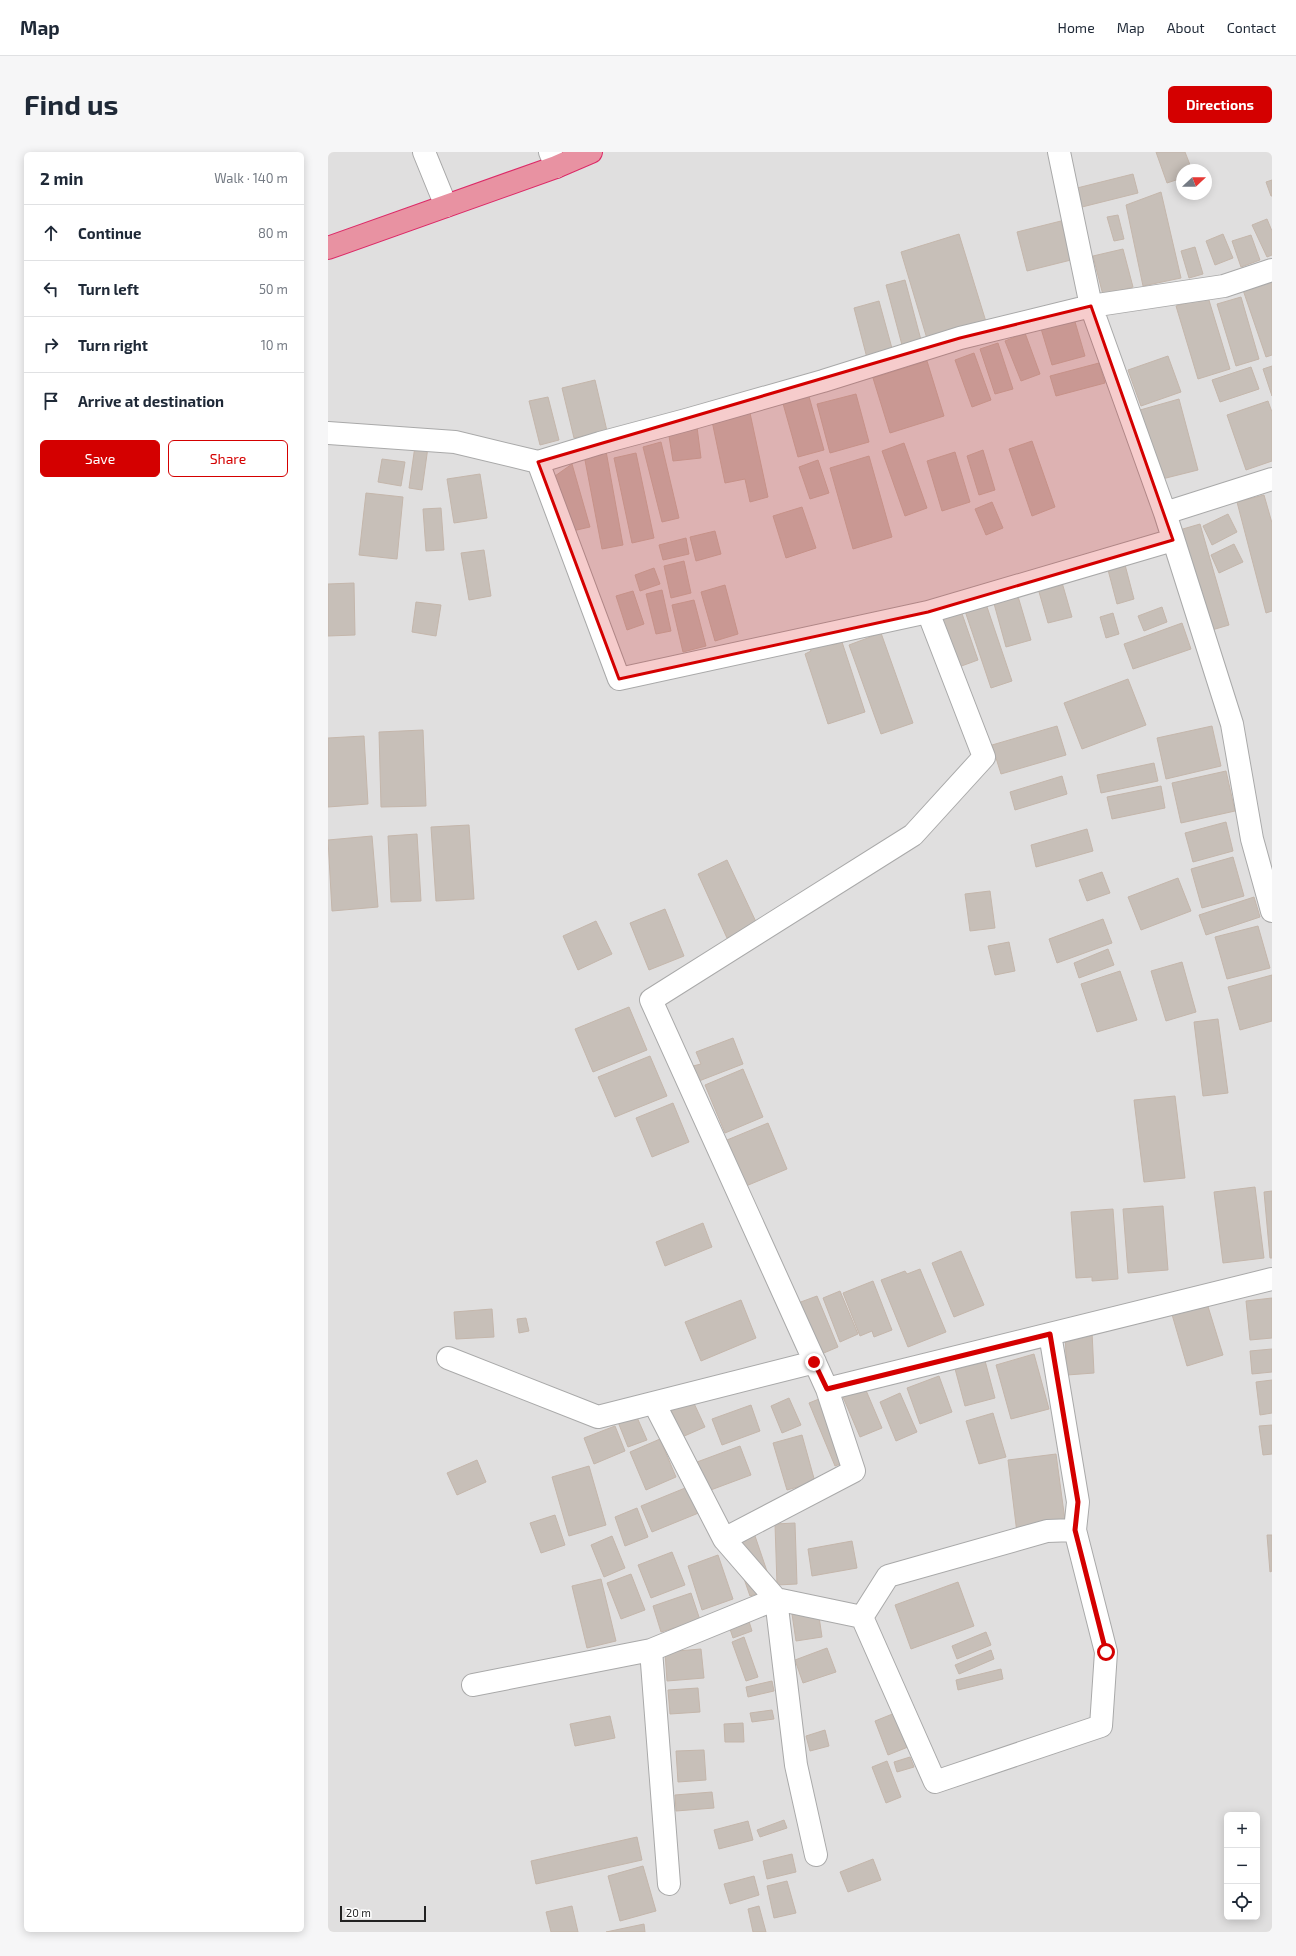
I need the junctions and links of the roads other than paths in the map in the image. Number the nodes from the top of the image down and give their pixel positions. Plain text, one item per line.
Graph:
1 (424, 152) edge
2 (591, 152) edge
3 (1059, 152) edge
4 (553, 160) edge
5 (446, 206) junction
6 (328, 248) edge
7 (1272, 270) edge
8 (1091, 306) junction
9 (328, 433) edge
10 (538, 462) junction
11 (1272, 479) edge
12 (1165, 513) junction
13 (1173, 540) junction
14 (928, 612) junction
15 (1272, 911) edge
16 (1272, 1279) edge
17 (1050, 1334) junction
18 (448, 1358) dead end
19 (814, 1362) junction
20 (827, 1389) junction
21 (654, 1403) junction
22 (1075, 1530) junction
23 (724, 1539) junction
24 (776, 1599) junction
25 (862, 1617) junction
26 (651, 1650) junction
27 (473, 1685) dead end
28 (816, 1855) dead end
29 (669, 1884) dead end

1 - 5 street
2 - 4 highway
3 - 8 street
4 - 5 highway
5 - 6 highway
7 - 8 street
8 - 10 street
8 - 12 street
9 - 10 street
10 - 14 street
11 - 12 street
12 - 13 street
13 - 14 street
13 - 15 street
14 - 19 street
16 - 17 street
17 - 20 street
17 - 22 street
18 - 21 street
19 - 20 street
19 - 21 street
20 - 23 street
21 - 23 street
22 - 25 street
22 - 25 street
23 - 24 street
24 - 25 street
24 - 26 street
24 - 28 street
26 - 27 street
26 - 29 street

